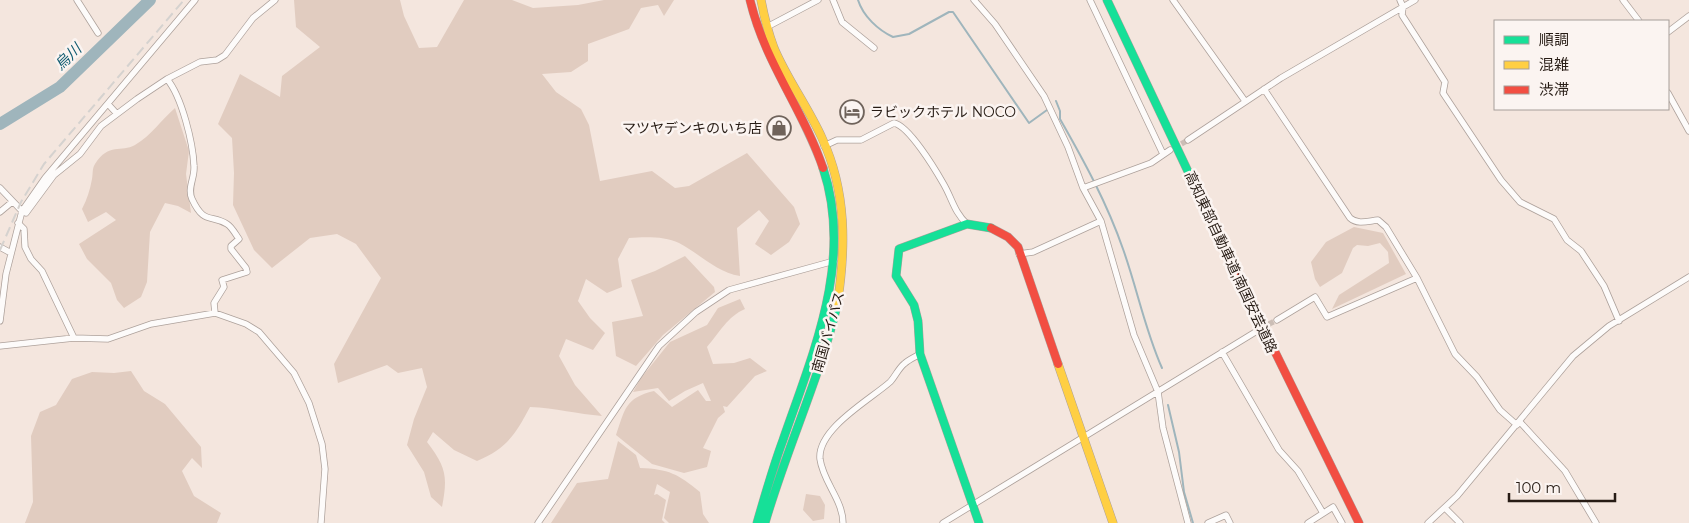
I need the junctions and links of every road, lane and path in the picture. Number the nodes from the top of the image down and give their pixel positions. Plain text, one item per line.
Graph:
1 (77, 0) edge
2 (195, 0) edge
3 (275, 0) edge
4 (750, 0) edge
5 (761, 0) edge
6 (818, 0) edge
7 (834, 0) edge
8 (974, 0) edge
9 (1090, 0) edge
10 (1107, 0) edge
11 (1173, 0) edge
12 (1400, 0) edge
13 (1415, 0) edge
14 (1623, 0) edge
15 (1403, 7) junction
16 (1689, 16) edge
17 (1638, 20) edge
18 (767, 27) junction
19 (1669, 31) edge
20 (98, 33) dead end
21 (874, 48) dead end
22 (167, 80) junction
23 (1264, 89) junction
24 (1669, 95) edge
25 (1245, 101) junction
26 (108, 104) junction
27 (117, 114) junction
28 (1689, 131) edge
29 (1188, 140) tunnel mouth
30 (825, 146) junction
31 (817, 149) junction
32 (1170, 150) tunnel mouth
33 (1163, 154) junction
34 (0, 188) edge
35 (1084, 188) junction
36 (12, 202) junction
37 (22, 211) junction
38 (0, 212) edge
39 (1101, 221) junction
40 (18, 223) junction
41 (967, 224) junction
42 (0, 248) edge
43 (11, 253) junction
44 (1019, 254) junction
45 (834, 261) junction
46 (1689, 277) edge
47 (1417, 278) junction
48 (215, 313) junction
49 (1277, 320) tunnel mouth
50 (1619, 320) junction
51 (0, 321) edge
52 (1257, 331) tunnel mouth
53 (74, 338) junction
54 (0, 346) edge
55 (1222, 352) junction
56 (920, 354) junction
57 (1158, 392) junction
58 (1519, 424) junction
59 (1083, 438) junction
60 (974, 506) junction
61 (1445, 508) junction
62 (1323, 512) junction
63 (321, 523) edge
64 (538, 523) edge
65 (757, 523) edge
66 (765, 523) edge
67 (843, 523) edge
68 (943, 523) edge
69 (979, 523) edge
70 (1113, 523) edge
71 (1188, 523) edge
72 (1208, 523) edge
73 (1230, 523) edge
74 (1308, 523) edge
75 (1342, 523) edge
76 (1359, 523) edge
77 (1428, 523) edge
78 (1460, 523) edge
79 (1596, 523) edge

1 - 20 street
2 - 26 street
3 - 22 street
4 - 31 main road, 南国バイパス
5 - 18 main road, 南国バイパス
6 - 18 street
7 - 21 street
8 - 35 street
9 - 33 street
10 - 76 main road, 高知東部自動車道;南国安芸道路
11 - 25 street
12 - 15 street
13 - 15 street
14 - 17 street
15 - 23 street
15 - 50 street
16 - 19 street
18 - 30 main road, 南国バイパス
22 - 27 street
22 - 48 street
23 - 25 street
23 - 47 street
24 - 28 street
25 - 29 street
26 - 27 street
26 - 37 street
27 - 37 street
30 - 31 street
30 - 41 street
30 - 66 main road, 南国バイパス
31 - 45 main road, 南国バイパス
32 - 33 street
33 - 35 street
34 - 36 street
35 - 39 street
36 - 37 street
36 - 38 street
37 - 40 street
39 - 44 street
39 - 57 street
40 - 43 street
40 - 53 street
41 - 44 main road
41 - 56 main road
42 - 43 street
43 - 51 street
44 - 59 main road
45 - 64 street
45 - 65 main road, 南国バイパス
46 - 50 street
47 - 49 street
47 - 58 street
48 - 53 street
48 - 63 street
50 - 58 street
52 - 55 street
53 - 54 street
55 - 57 street
55 - 62 street
56 - 60 main road
56 - 67 street
57 - 59 street
57 - 71 street
58 - 61 street
58 - 79 street
59 - 60 street
59 - 70 main road
60 - 68 street
60 - 69 main road
61 - 77 street
61 - 78 street
62 - 74 street
62 - 75 street
72 - 73 street

